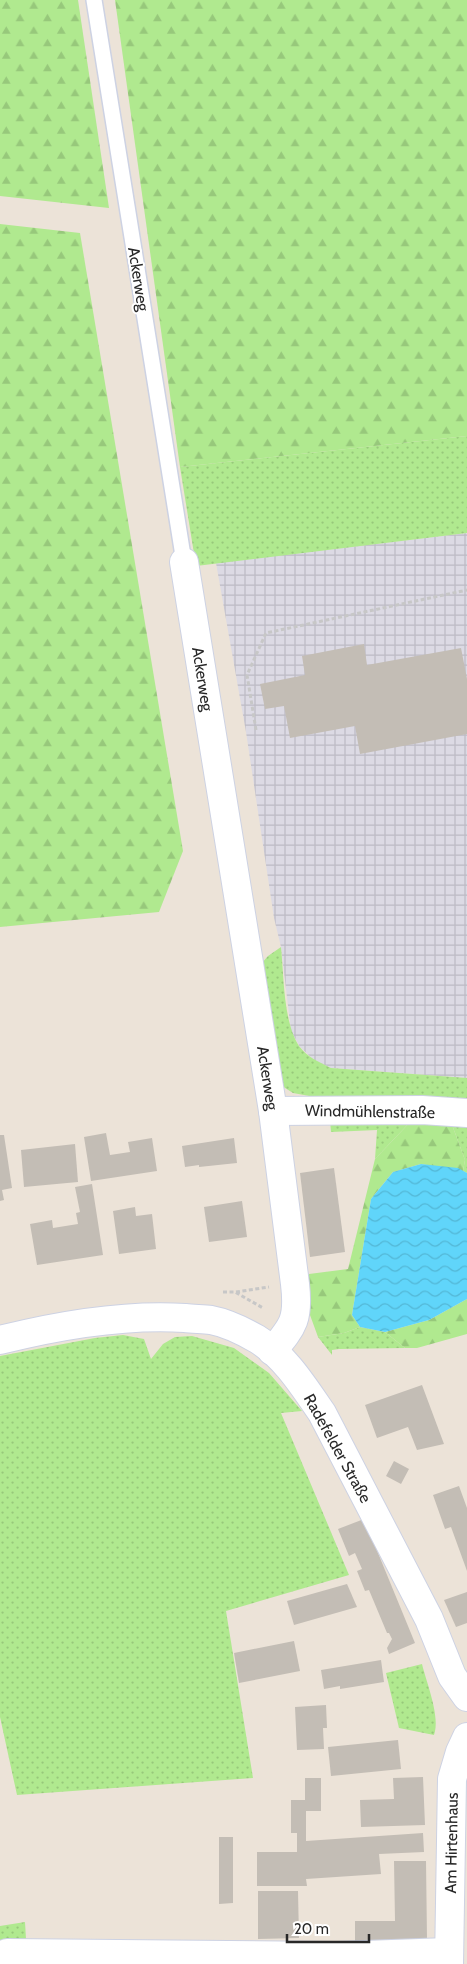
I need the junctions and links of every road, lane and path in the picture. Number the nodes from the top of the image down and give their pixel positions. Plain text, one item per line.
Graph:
1 (94, 0) edge
2 (184, 562) joint
3 (467, 590) edge
4 (256, 730) dead end
5 (273, 1111) junction
6 (467, 1113) edge
7 (0, 1340) edge
8 (272, 1351) junction
9 (467, 1697) edge
10 (467, 1737) edge
11 (7, 1953) dead end
12 (448, 1958) edge

1 - 2 lane, Ackerweg
2 - 5 street, Ackerweg
3 - 4 path
5 - 6 street, Windmühlenstraße
5 - 8 street, Ackerweg
7 - 8 street, Radefelder Straße
8 - 9 street, Radefelder Straße
10 - 12 street, Am Hirtenhaus
11 - 12 street, Am Hirtenhaus

